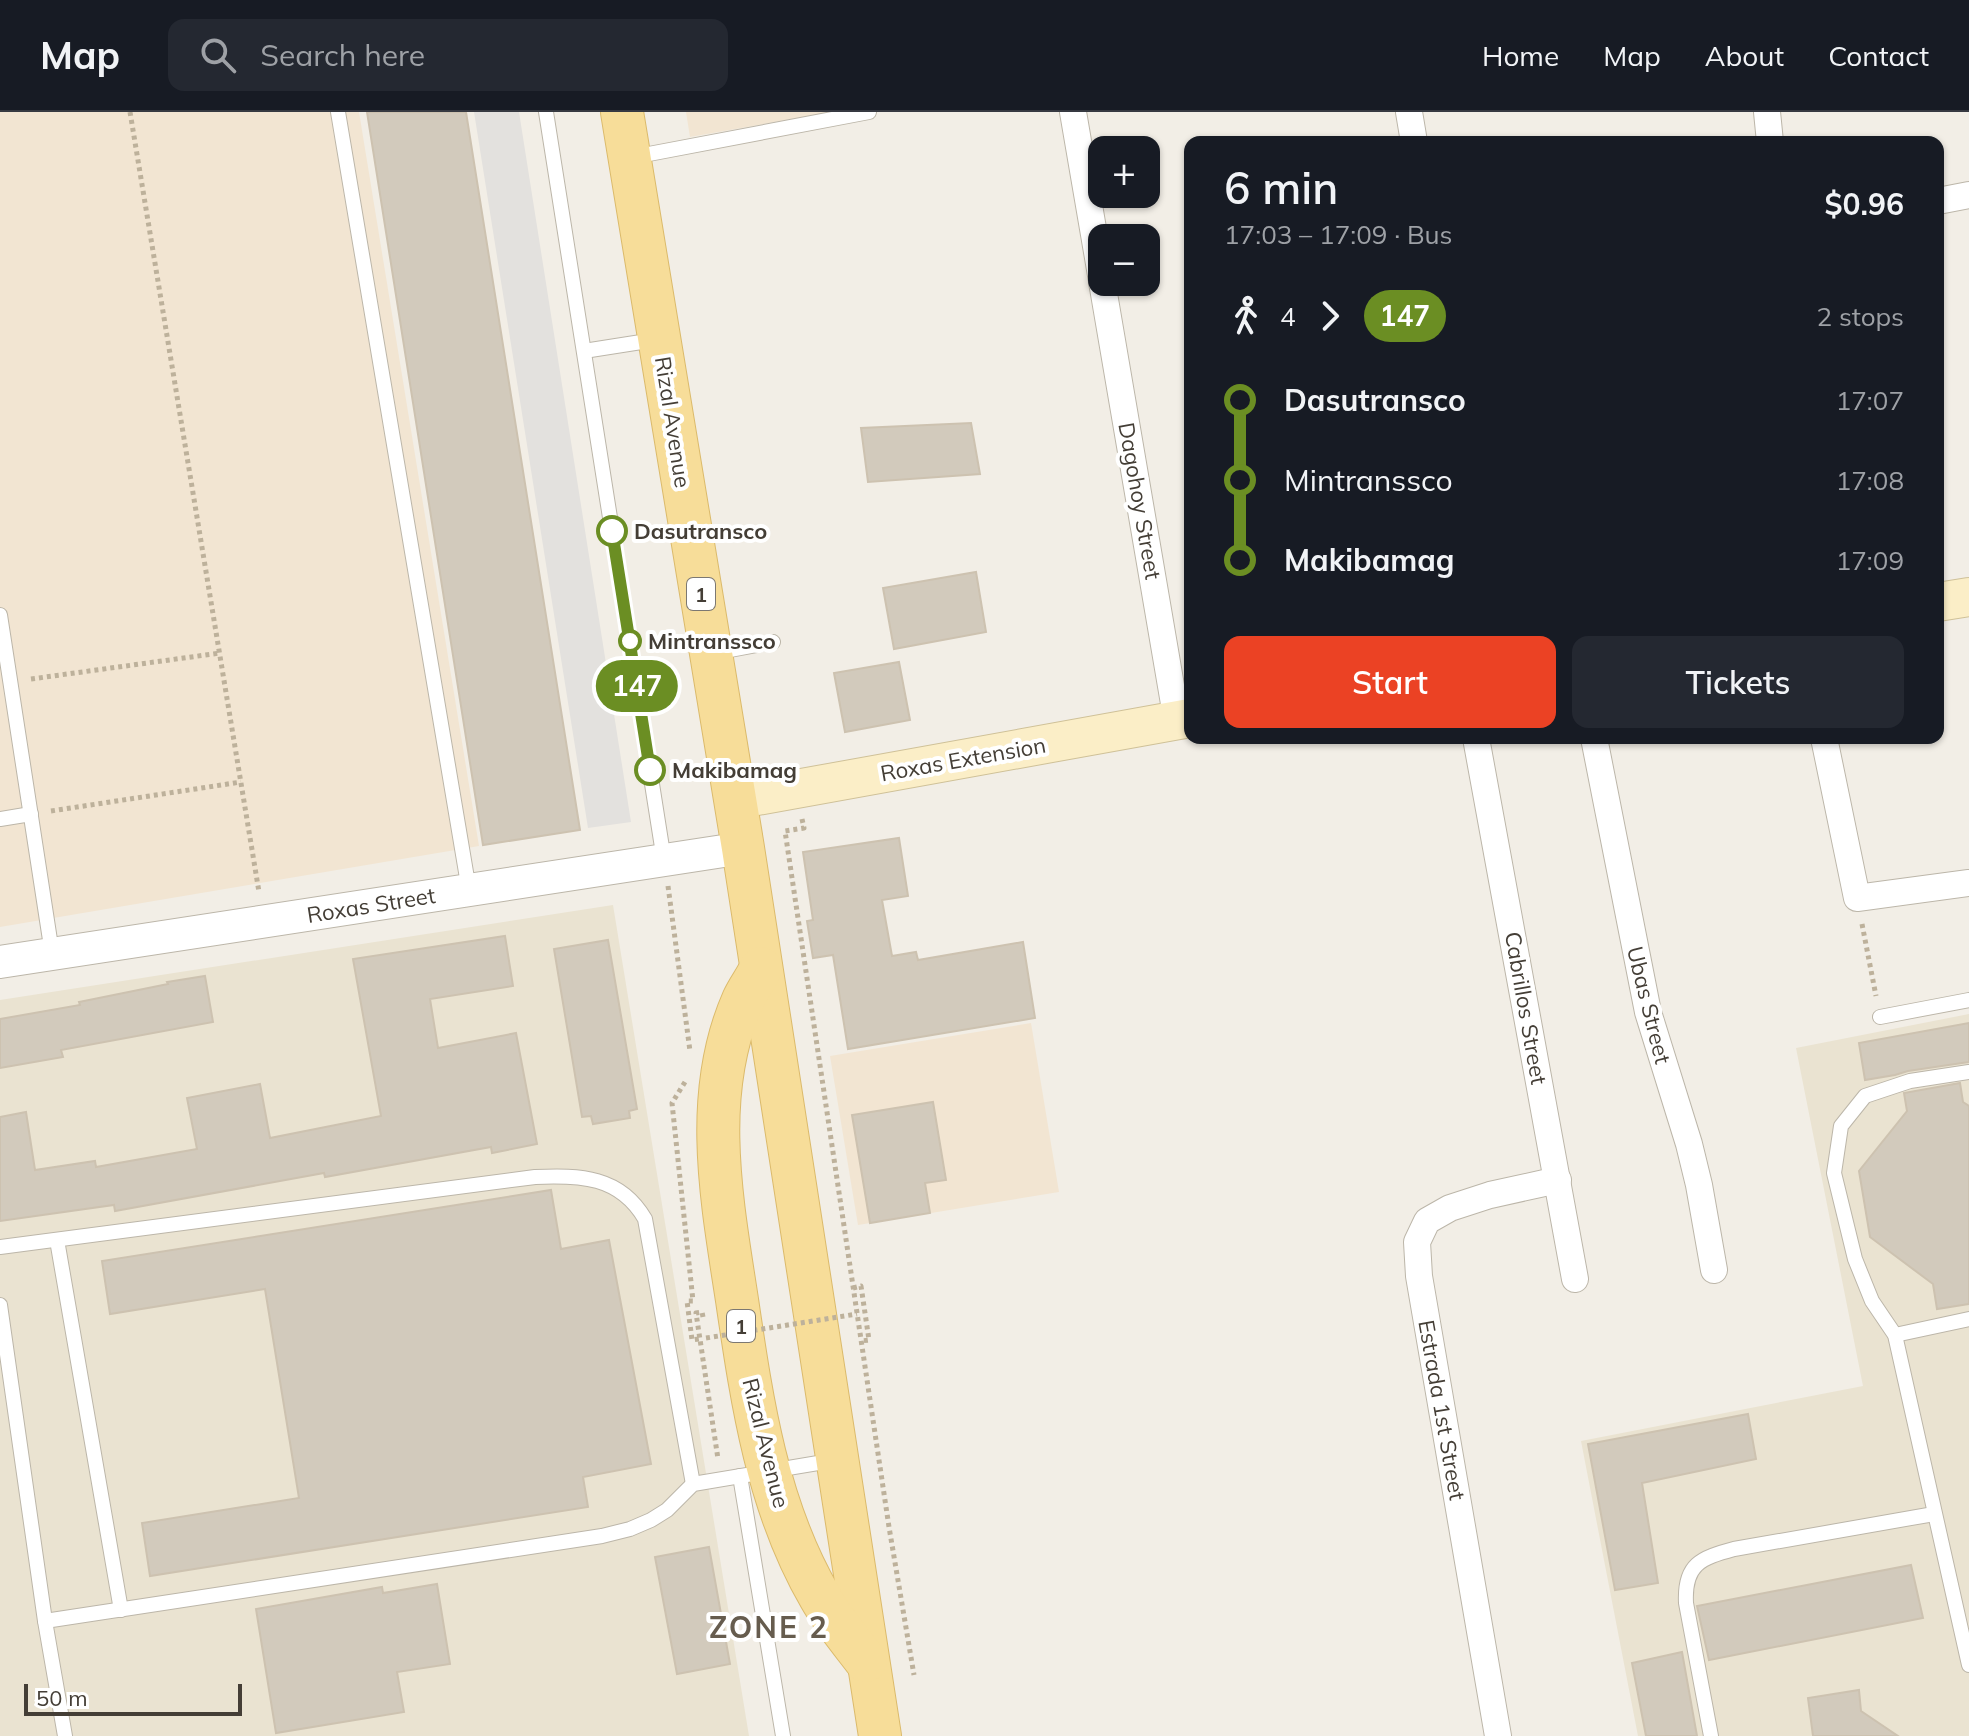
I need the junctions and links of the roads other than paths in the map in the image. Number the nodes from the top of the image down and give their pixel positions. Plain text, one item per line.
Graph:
1 (338, 112) edge
2 (546, 112) edge
3 (622, 112) edge
4 (869, 112) edge
5 (1073, 112) edge
6 (1409, 112) edge
7 (1767, 112) edge
8 (1413, 136) edge
9 (1769, 136) edge
10 (629, 158) junction
11 (1969, 195) edge
12 (1944, 200) edge
13 (1092, 224) edge
14 (1105, 296) edge
15 (659, 340) junction
16 (584, 351) junction
17 (1969, 597) edge
18 (1944, 601) edge
19 (0, 615) edge
20 (773, 642) dead end
21 (711, 654) junction
22 (1184, 720) edge
23 (1477, 744) edge
24 (1595, 744) edge
25 (1825, 744) edge
26 (735, 800) junction
27 (31, 814) junction
28 (0, 819) edge
29 (743, 848) junction
30 (664, 860) junction
31 (1969, 883) edge
32 (469, 890) junction
33 (52, 953) junction
34 (0, 962) edge
35 (761, 968) junction
36 (1969, 1000) edge
37 (1880, 1017) road end
38 (1969, 1072) edge
39 (1558, 1180) junction
40 (57, 1240) junction
41 (0, 1247) edge
42 (1714, 1270) dead end
43 (1575, 1279) dead end
44 (0, 1305) edge
45 (1969, 1319) edge
46 (1895, 1335) junction
47 (837, 1460) junction
48 (754, 1473) junction
49 (693, 1484) junction
50 (1934, 1514) junction
51 (121, 1610) junction
52 (45, 1621) junction
53 (869, 1665) junction
54 (1969, 1665) edge
55 (65, 1736) edge
56 (783, 1736) edge
57 (880, 1736) edge
58 (1498, 1736) edge
59 (1711, 1736) edge

1 - 32 lane
2 - 16 lane
3 - 10 main road, Rizal Avenue / 1
4 - 10 lane
5 - 13 street, Dagohoy Street
6 - 8 street
7 - 9 street
10 - 15 main road, Rizal Avenue / 1
11 - 12 street
14 - 22 street, Dagohoy Street
15 - 16 lane
15 - 21 main road, Rizal Avenue / 1
16 - 30 lane
17 - 18 main road
19 - 27 lane
20 - 21 lane
21 - 26 main road, Rizal Avenue / 1
22 - 26 main road, Roxas Extension
23 - 39 street, Cabrillos Street
24 - 42 street, Ubas Street
25 - 31 street
26 - 29 main road, Rizal Avenue / 1
27 - 28 lane
27 - 33 lane
29 - 30 street, Roxas Street
29 - 35 main road, Rizal Avenue / 1
30 - 32 street, Roxas Street
32 - 33 street, Roxas Street
33 - 34 street, Roxas Street
35 - 47 main road, Rizal Avenue / 1
35 - 48 main road, Rizal Avenue / 1
36 - 37 lane
38 - 46 lane
39 - 43 street, Cabrillos Street
39 - 58 street, Estrada 1st Street
40 - 41 lane
40 - 49 lane
40 - 51 lane
44 - 52 lane
45 - 46 lane
46 - 50 lane
47 - 48 lane
47 - 53 main road, Rizal Avenue / 1
48 - 49 lane
48 - 53 main road, Rizal Avenue / 1
48 - 56 lane
49 - 51 lane
50 - 54 lane
50 - 59 lane
51 - 52 lane
52 - 55 lane
53 - 57 main road, Rizal Avenue / 1

